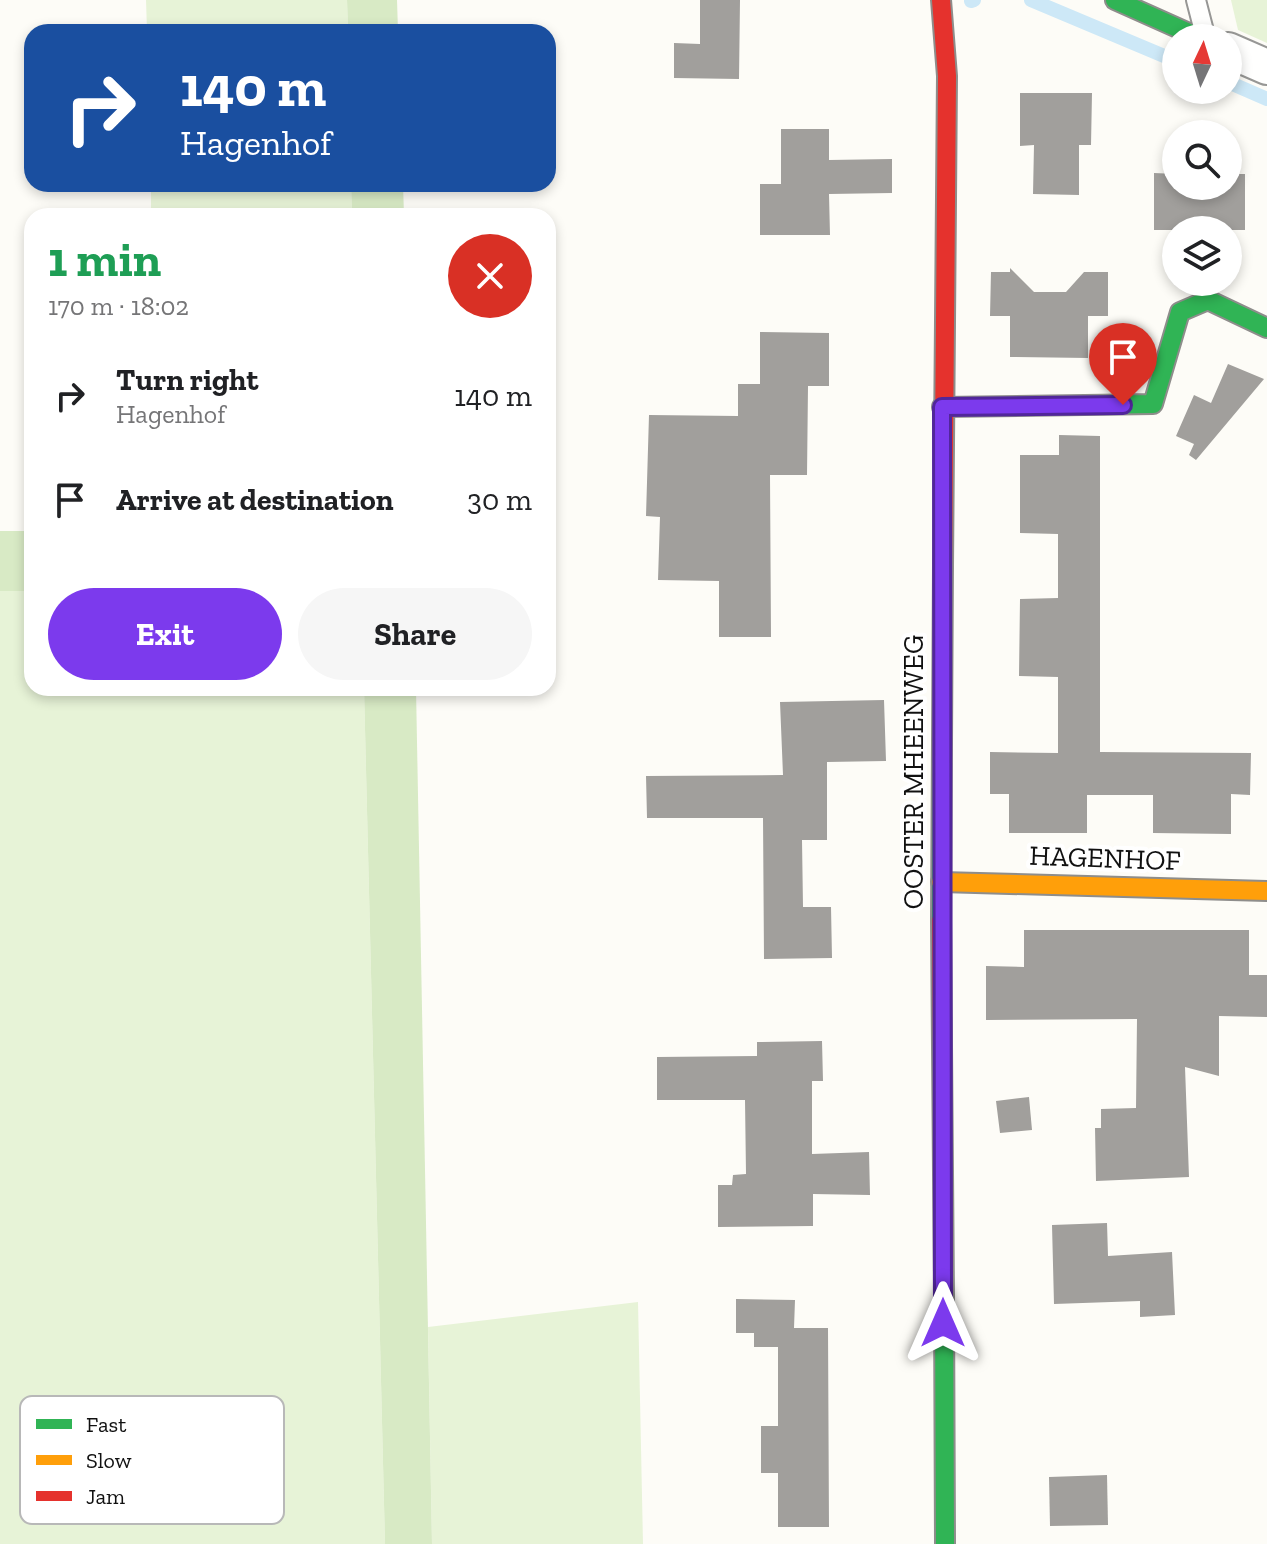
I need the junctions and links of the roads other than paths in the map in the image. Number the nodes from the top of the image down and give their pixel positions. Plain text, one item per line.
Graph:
1 (941, 0) edge
2 (1115, 0) edge
3 (1196, 0) edge
4 (1171, 24) edge
5 (1200, 24) edge
6 (1242, 56) edge
7 (1267, 67) edge
8 (1267, 328) edge
9 (942, 407) junction
10 (941, 882) junction
11 (1267, 891) edge
12 (945, 1544) edge

1 - 9 street, OOSTER MHEENWEG
2 - 4 street
3 - 5 lane
6 - 7 street
8 - 9 street
9 - 10 street, OOSTER MHEENWEG
10 - 11 street, HAGENHOF
10 - 12 street, OOSTER MHEENWEG

